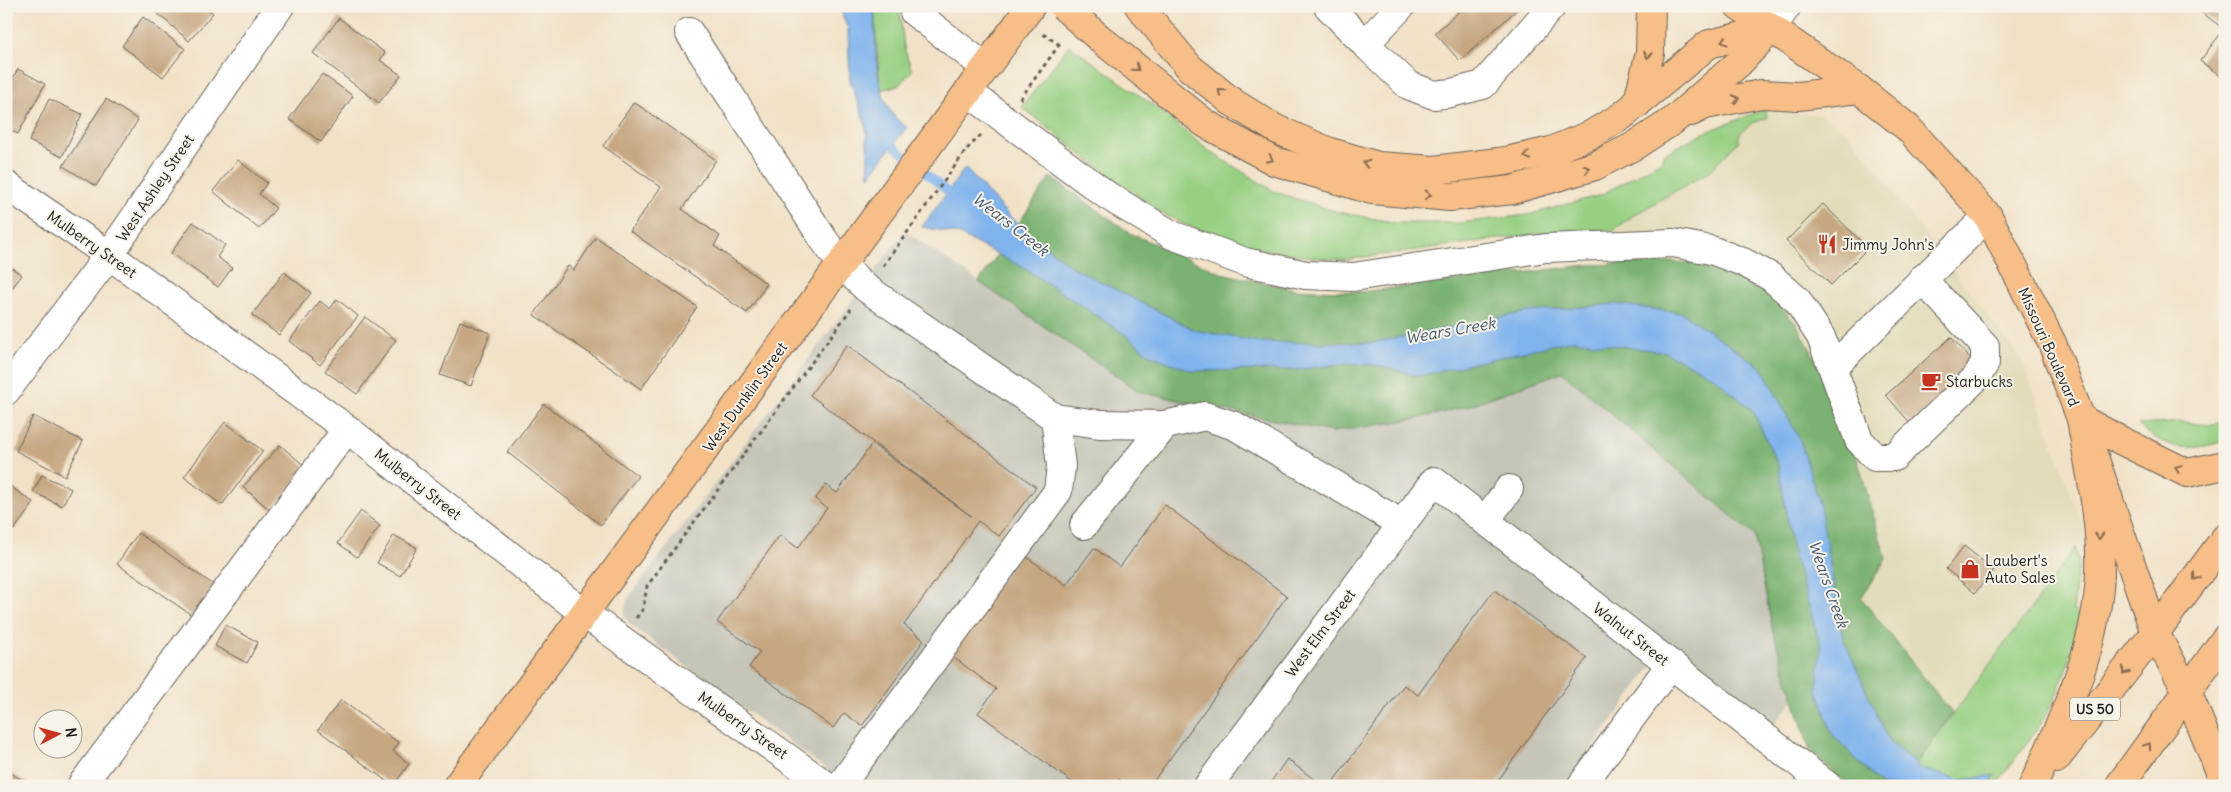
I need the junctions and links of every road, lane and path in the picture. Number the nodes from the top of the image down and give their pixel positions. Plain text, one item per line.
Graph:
1 (280, 6) edge
2 (1031, 6) edge
3 (1063, 6) edge
4 (1139, 6) edge
5 (1328, 6) edge
6 (1401, 6) edge
7 (1651, 6) edge
8 (1739, 6) edge
9 (1787, 6) edge
10 (1552, 7) edge
11 (914, 12) dead end
12 (1771, 29) junction
13 (689, 32) dead end
14 (1048, 37) dead end
15 (1065, 37) dead end
16 (1060, 45) junction
17 (1373, 51) junction
18 (985, 67) junction
19 (1859, 89) junction
20 (968, 92) junction
21 (1636, 104) junction
22 (1001, 116) junction
23 (1674, 120) junction
24 (6, 185) edge
25 (1988, 216) junction
26 (109, 255) junction
27 (842, 265) junction
28 (1922, 279) junction
29 (866, 288) junction
30 (1833, 367) junction
31 (6, 391) edge
32 (1055, 418) junction
33 (2081, 418) junction
34 (1165, 425) junction
35 (347, 429) junction
36 (2225, 465) edge
37 (1434, 481) joint
38 (1509, 489) dead end
39 (1485, 521) junction
40 (1402, 524) junction
41 (1084, 526) dead end
42 (2225, 538) edge
43 (585, 614) junction
44 (2155, 632) junction
45 (621, 639) junction
46 (2225, 640) edge
47 (1671, 664) junction
48 (2187, 690) junction
49 (2225, 784) edge
50 (81, 786) edge
51 (457, 786) edge
52 (827, 786) edge
53 (840, 786) edge
54 (1208, 786) edge
55 (1581, 786) edge
56 (1828, 786) edge
57 (2034, 786) edge
58 (2119, 786) edge

1 - 26 street, West Ashley Street
2 - 18 main road, West Dunklin Street
3 -> 23 main road, bridge
21 -> 4 main road
5 - 17 street
6 - 17 street
7 -> 21 main road
8 - 12 main road, Missouri Boulevard
9 - 12 street
10 - 17 street
11 - 18 street
12 - 19 main road, Missouri Boulevard
12 -> 21 main road
12 - 23 main road
13 - 27 street
14 - 16 path
15 - 16 path
16 - 22 path
18 - 20 main road, West Dunklin Street
23 -> 19 main road
19 - 25 main road, Missouri Boulevard
20 - 22 street
20 - 27 main road, West Dunklin Street
22 - 29 path
22 - 30 street
24 - 26 street, Mulberry Street
25 - 28 street
25 - 33 main road, Missouri Boulevard
26 - 31 street, West Ashley Street
26 - 35 street, Mulberry Street
27 - 29 street
27 - 43 main road, West Dunklin Street
28 - 30 street
28 - 30 street
29 - 32 street
29 - 45 path
32 - 34 street
32 - 53 street
36 -> 33 main road
33 - 44 main road, Missouri Boulevard
33 -> 57 main road
34 - 40 street
34 - 41 street
35 - 43 street, Mulberry Street
35 - 50 street
37 - 39 street, Walnut Street
37 - 40 street, West Elm Street
38 - 39 street
39 - 47 street, Walnut Street
40 - 54 street, West Elm Street
42 -> 44 main road, US 50
43 - 45 street, Mulberry Street
43 - 51 main road, West Dunklin Street
44 - 48 main road, Missouri Boulevard
44 -> 57 main road, US 50
45 - 52 street, Mulberry Street
46 - 48 main road
47 - 55 street
47 - 56 street, Walnut Street
48 - 49 main road, Missouri Boulevard
58 -> 48 main road

